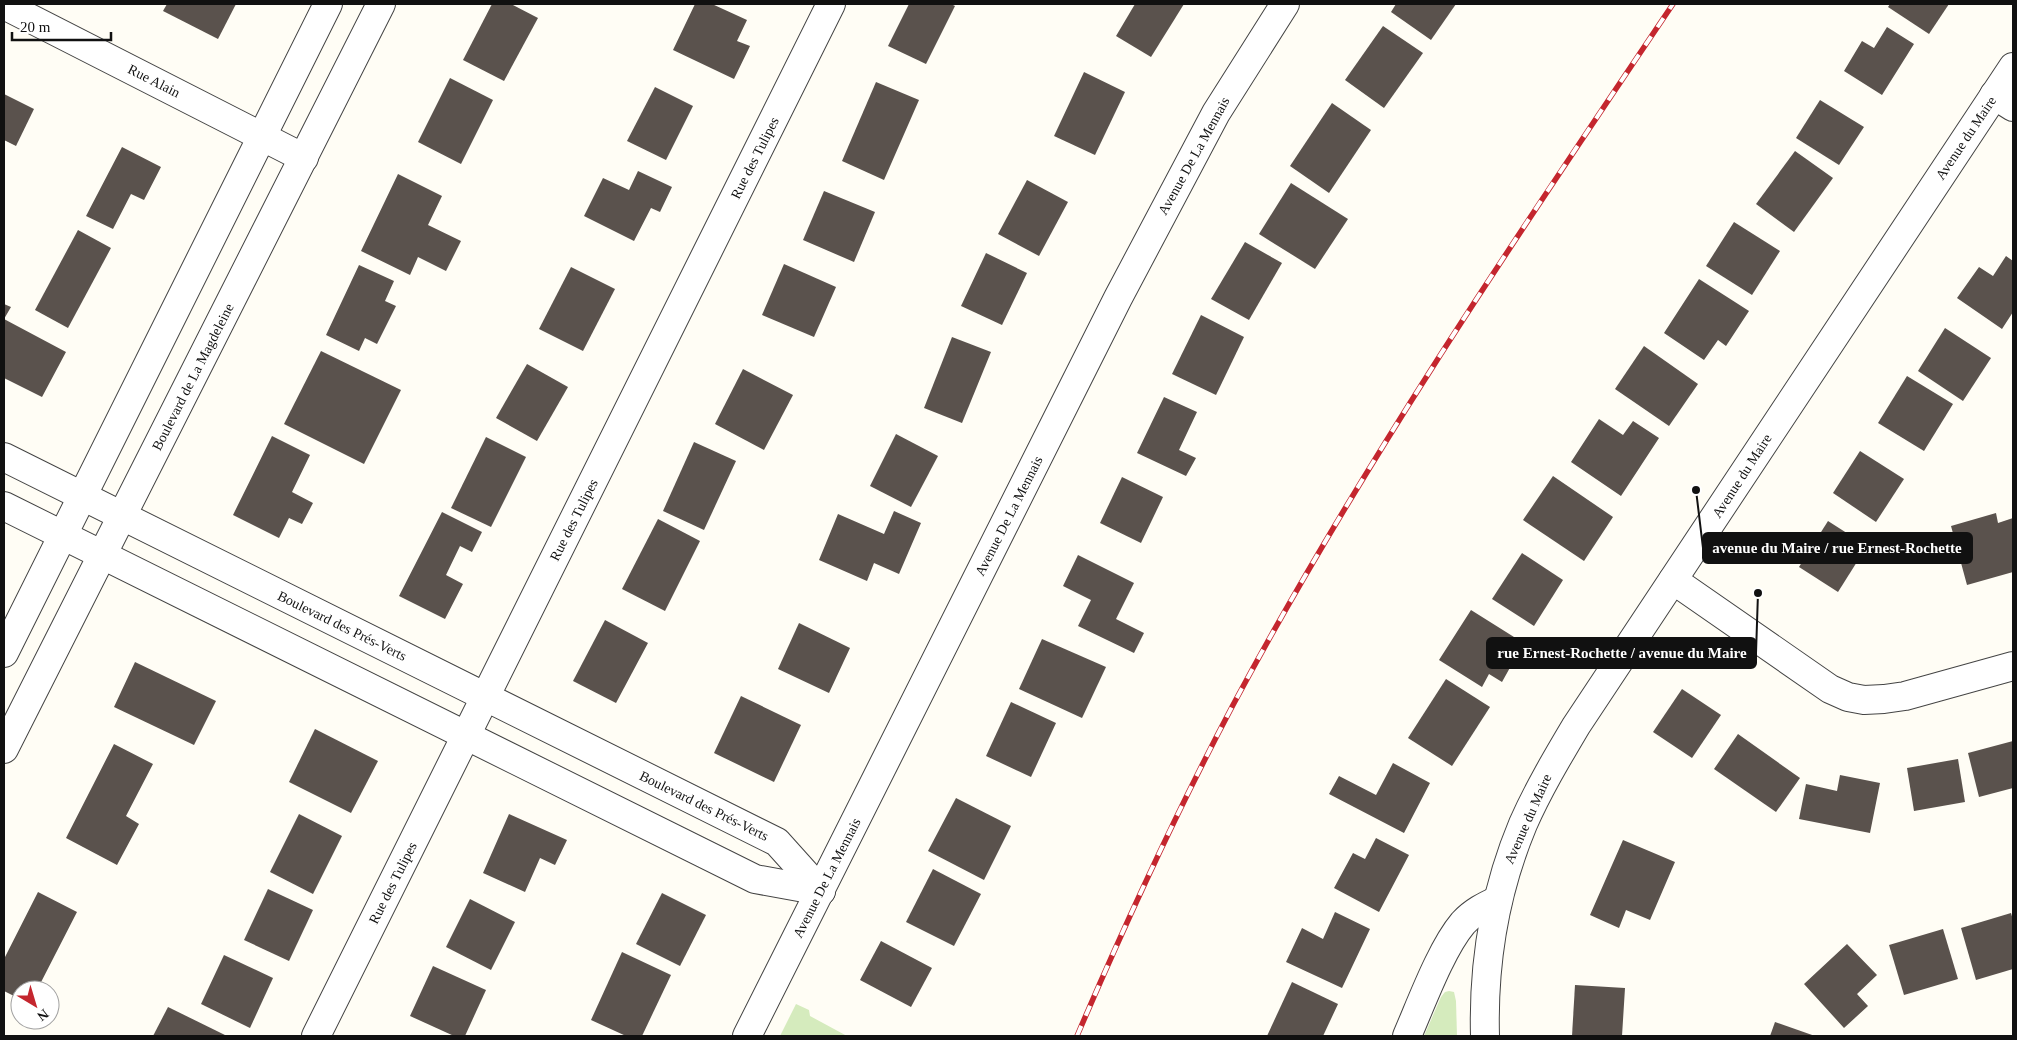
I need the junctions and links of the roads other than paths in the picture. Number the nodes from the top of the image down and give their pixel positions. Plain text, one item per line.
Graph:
1 (328, 4) edge
2 (380, 4) edge
3 (831, 4) edge
4 (1285, 4) edge
5 (4, 5) edge
6 (2013, 66) edge
7 (2004, 101) edge
8 (262, 136) junction
9 (304, 158) junction
10 (4, 457) edge
11 (82, 497) junction
12 (4, 506) edge
13 (123, 517) junction
14 (63, 536) junction
15 (103, 555) junction
16 (1673, 580) junction
17 (4, 653) edge
18 (2013, 666) edge
19 (485, 697) junction
20 (466, 735) junction
21 (4, 749) edge
22 (821, 891) junction
23 (1498, 900) junction
24 (316, 1036) edge
25 (747, 1036) edge
26 (1407, 1036) edge
27 (1485, 1036) edge

1 - 8 street
2 - 9 street, Boulevard de La Magdeleine
3 - 19 street, Rue des Tulipes
4 - 22 street, Avenue De La Mennais
5 - 8 street, Rue Alain
6 - 7 street, Avenue du Maire
7 - 16 street, Avenue du Maire
8 - 9 street, Rue Alain
8 - 11 street
9 - 13 street, Boulevard de La Magdeleine
10 - 11 street, Boulevard des Prés-Verts
11 - 13 street, Boulevard des Prés-Verts
11 - 14 street
12 - 14 street
13 - 15 street, Boulevard de La Magdeleine
13 - 19 street, Boulevard des Prés-Verts
14 - 15 street
14 - 17 street
15 - 20 street
15 - 21 street, Boulevard de La Magdeleine
16 - 18 street
16 - 23 street, Avenue du Maire
19 - 20 street, Rue des Tulipes
19 - 22 street, Boulevard des Prés-Verts
20 - 22 street
20 - 24 street, Rue des Tulipes
22 - 25 street, Avenue De La Mennais
23 - 26 street
23 - 27 street, Avenue du Maire

